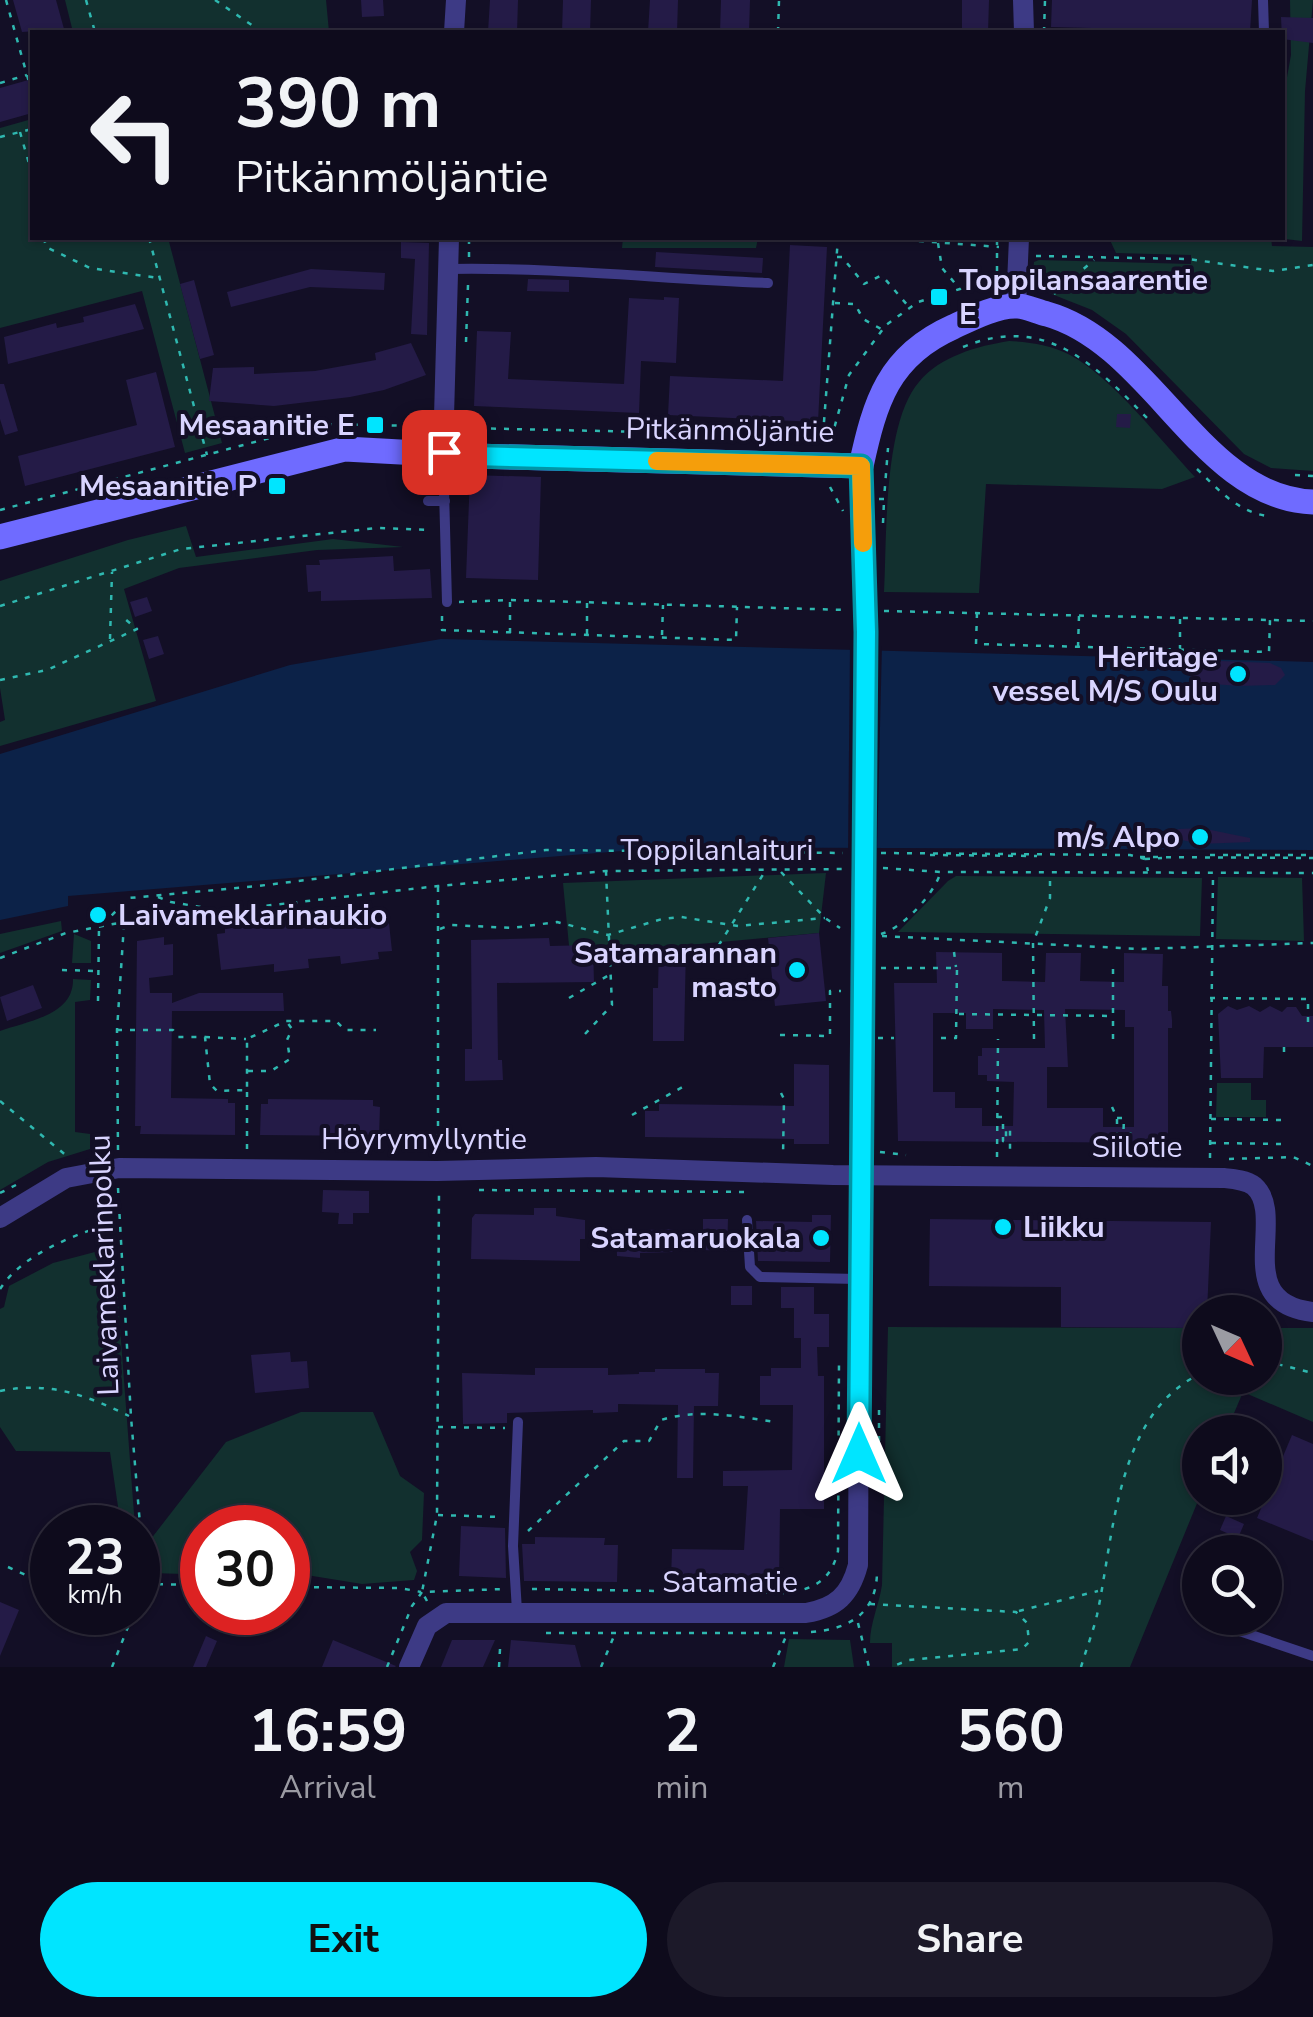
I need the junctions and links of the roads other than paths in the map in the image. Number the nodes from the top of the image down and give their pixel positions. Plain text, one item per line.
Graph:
1 (456, 0) edge
2 (1023, 0) edge
3 (1263, 0) edge
4 (454, 30) edge
5 (1024, 30) edge
6 (1264, 30) edge
7 (450, 240) edge
8 (1011, 246) edge
9 (458, 269) junction
10 (768, 283) dead end
11 (1016, 306) junction
12 (444, 440) junction
13 (861, 466) junction
14 (428, 501) dead end
15 (445, 501) junction
16 (1313, 502) edge
17 (0, 537) edge
18 (445, 603) road end
19 (861, 1175) junction
20 (0, 1218) edge
21 (747, 1220) dead end
22 (859, 1279) junction
23 (1313, 1312) edge
24 (517, 1425) road end
25 (517, 1611) junction
26 (1252, 1635) edge
27 (1313, 1656) edge
28 (408, 1667) edge

1 - 4 street
2 - 5 street
3 - 6 lane
7 - 9 street
8 - 11 street
9 - 10 lane
9 - 12 street
11 - 13 street, Pitkänmöljäntie
11 - 16 street
12 - 13 street, Pitkänmöljäntie
12 - 15 lane
12 - 17 street, Pitkänmöljäntie
13 - 19 street, Satamatie, bridge
14 - 15 lane
15 - 18 lane
19 - 20 street, Höyrymyllyntie
19 - 22 street, Satamatie
19 - 23 street, Siilotie
21 - 22 lane
22 - 25 street, Satamatie
24 - 25 lane
25 - 28 street, Satamatie
26 - 27 lane

